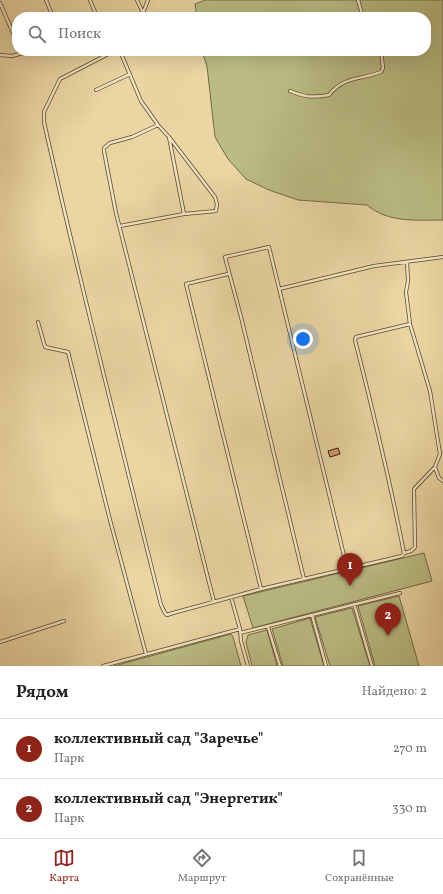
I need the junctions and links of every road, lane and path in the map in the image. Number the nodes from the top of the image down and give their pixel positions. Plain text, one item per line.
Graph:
1 (46, 0) edge
2 (90, 0) edge
3 (137, 0) edge
4 (148, 0) edge
5 (358, 0) edge
6 (0, 3) edge
7 (51, 12) edge
8 (95, 12) edge
9 (143, 12) edge
10 (143, 12) edge
11 (362, 12) edge
12 (12, 31) edge
13 (0, 55) edge
14 (12, 56) edge
15 (105, 56) edge
16 (122, 56) edge
17 (382, 56) edge
18 (130, 74) junction
19 (96, 90) dead end
20 (290, 91) dead end
21 (158, 125) junction
22 (169, 137) junction
23 (184, 214) junction
24 (120, 226) junction
25 (443, 257) edge
26 (408, 262) junction
27 (228, 274) junction
28 (279, 289) junction
29 (38, 322) dead end
30 (410, 324) junction
31 (435, 466) junction
32 (443, 481) edge
33 (404, 553) junction
34 (347, 568) junction
35 (304, 579) junction
36 (261, 589) junction
37 (400, 593) dead end
38 (231, 597) junction
39 (214, 602) junction
40 (354, 604) junction
41 (312, 615) junction
42 (64, 621) dead end
43 (268, 627) junction
44 (240, 628) junction
45 (240, 633) junction
46 (0, 642) edge
47 (146, 654) junction
48 (103, 666) edge
49 (248, 666) edge
50 (280, 666) edge
51 (326, 666) edge
52 (372, 666) edge

1 - 7 lane
2 - 8 lane
3 - 9 lane
4 - 10 lane
5 - 11 lane
6 - 12 lane
13 - 14 lane
15 - 39 lane
16 - 18 lane
17 - 20 lane
18 - 19 lane
18 - 21 lane
21 - 22 lane
21 - 24 lane
22 - 23 lane
22 - 23 lane
23 - 24 lane
24 - 39 lane
25 - 26 lane
26 - 28 lane
26 - 30 lane
27 - 28 lane
27 - 35 lane
27 - 36 lane
28 - 34 lane
29 - 47 lane
30 - 31 lane
30 - 33 lane
31 - 32 lane
31 - 33 lane
33 - 34 lane
34 - 35 lane
35 - 36 lane
36 - 38 lane
37 - 40 lane
38 - 39 lane
38 - 44 lane
40 - 41 lane
40 - 52 lane
41 - 43 lane
41 - 51 lane
42 - 46 lane
43 - 45 lane
43 - 50 lane
44 - 45 lane
44 - 47 lane
45 - 49 lane
47 - 48 lane

